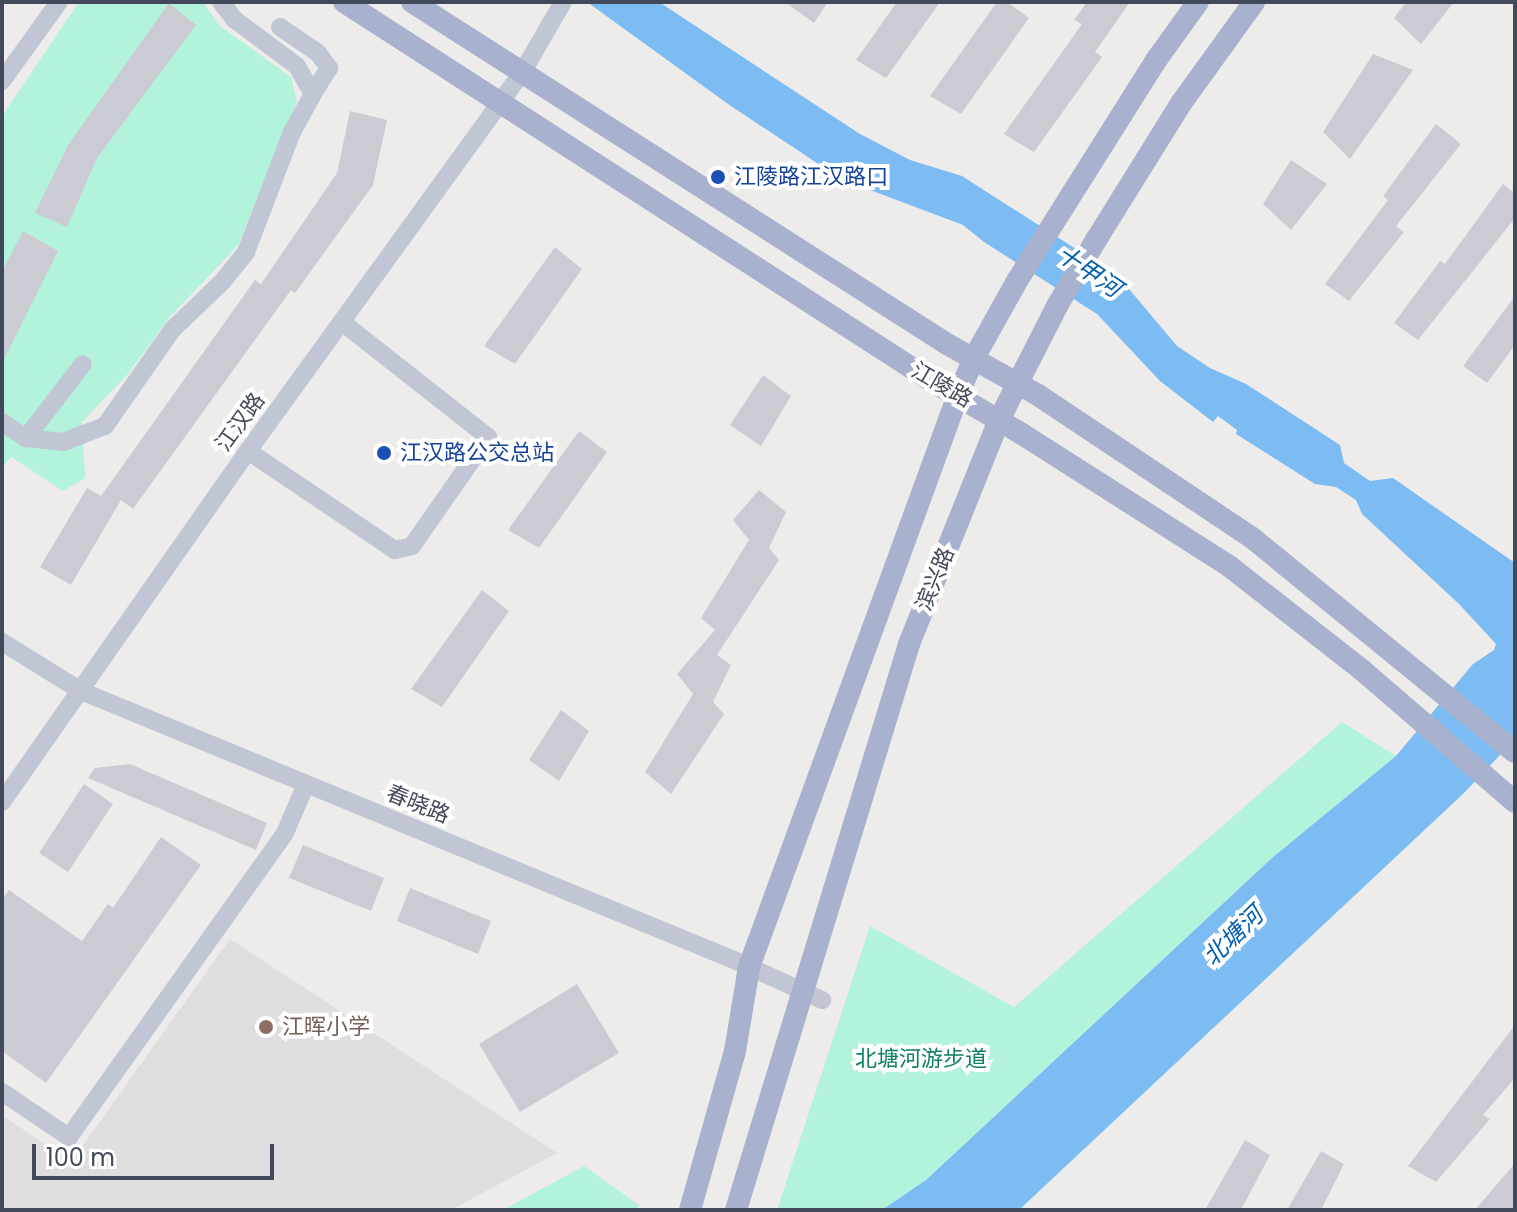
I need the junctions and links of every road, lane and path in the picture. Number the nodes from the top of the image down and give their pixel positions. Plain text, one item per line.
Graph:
1 (59, 2) edge
2 (221, 2) edge
3 (344, 2) edge
4 (412, 2) edge
5 (1198, 2) edge
6 (1254, 2) edge
7 (560, 8) edge
8 (280, 27) dead end
9 (522, 73) junction
10 (2, 81) edge
11 (313, 94) junction
12 (501, 103) junction
13 (342, 322) junction
14 (974, 358) junction
15 (83, 364) dead end
16 (1017, 385) junction
17 (958, 395) junction
18 (999, 420) junction
19 (2, 422) edge
20 (26, 438) junction
21 (248, 451) junction
22 (2, 642) edge
23 (81, 691) junction
24 (1515, 752) edge
25 (306, 784) junction
26 (2, 802) edge
27 (1515, 802) edge
28 (749, 967) junction
29 (801, 991) junction
30 (822, 1000) dead end
31 (2, 1092) edge
32 (690, 1210) edge
33 (736, 1210) edge

1 - 10 street
2 - 11 street
3 - 12 main road, 江陵路
4 - 9 main road, 江陵路
5 - 14 main road, 滨兴路
6 - 16 main road, 滨兴路
7 - 9 street, 江汉路
8 - 11 street
9 - 12 street, 江汉路
9 - 14 main road, 江陵路
11 - 20 street
12 - 13 street, 江汉路
12 - 17 main road, 江陵路
13 - 21 street, 江汉路
13 - 21 street
14 - 16 main road, 江陵路
14 - 17 main road, 滨兴路
15 - 20 street
16 - 18 main road, 滨兴路
16 - 24 main road, 江陵路
17 - 18 main road, 江陵路
17 - 28 main road, 滨兴路
18 - 27 main road, 江陵路
18 - 29 main road, 滨兴路
19 - 20 street
21 - 23 street, 江汉路
22 - 23 street, 春晓路
23 - 25 street, 春晓路
23 - 26 street, 江汉路
25 - 28 street, 春晓路
25 - 31 street
28 - 29 street, 春晓路
28 - 32 main road, 滨兴路
29 - 30 street, 春晓路
29 - 33 main road, 滨兴路

